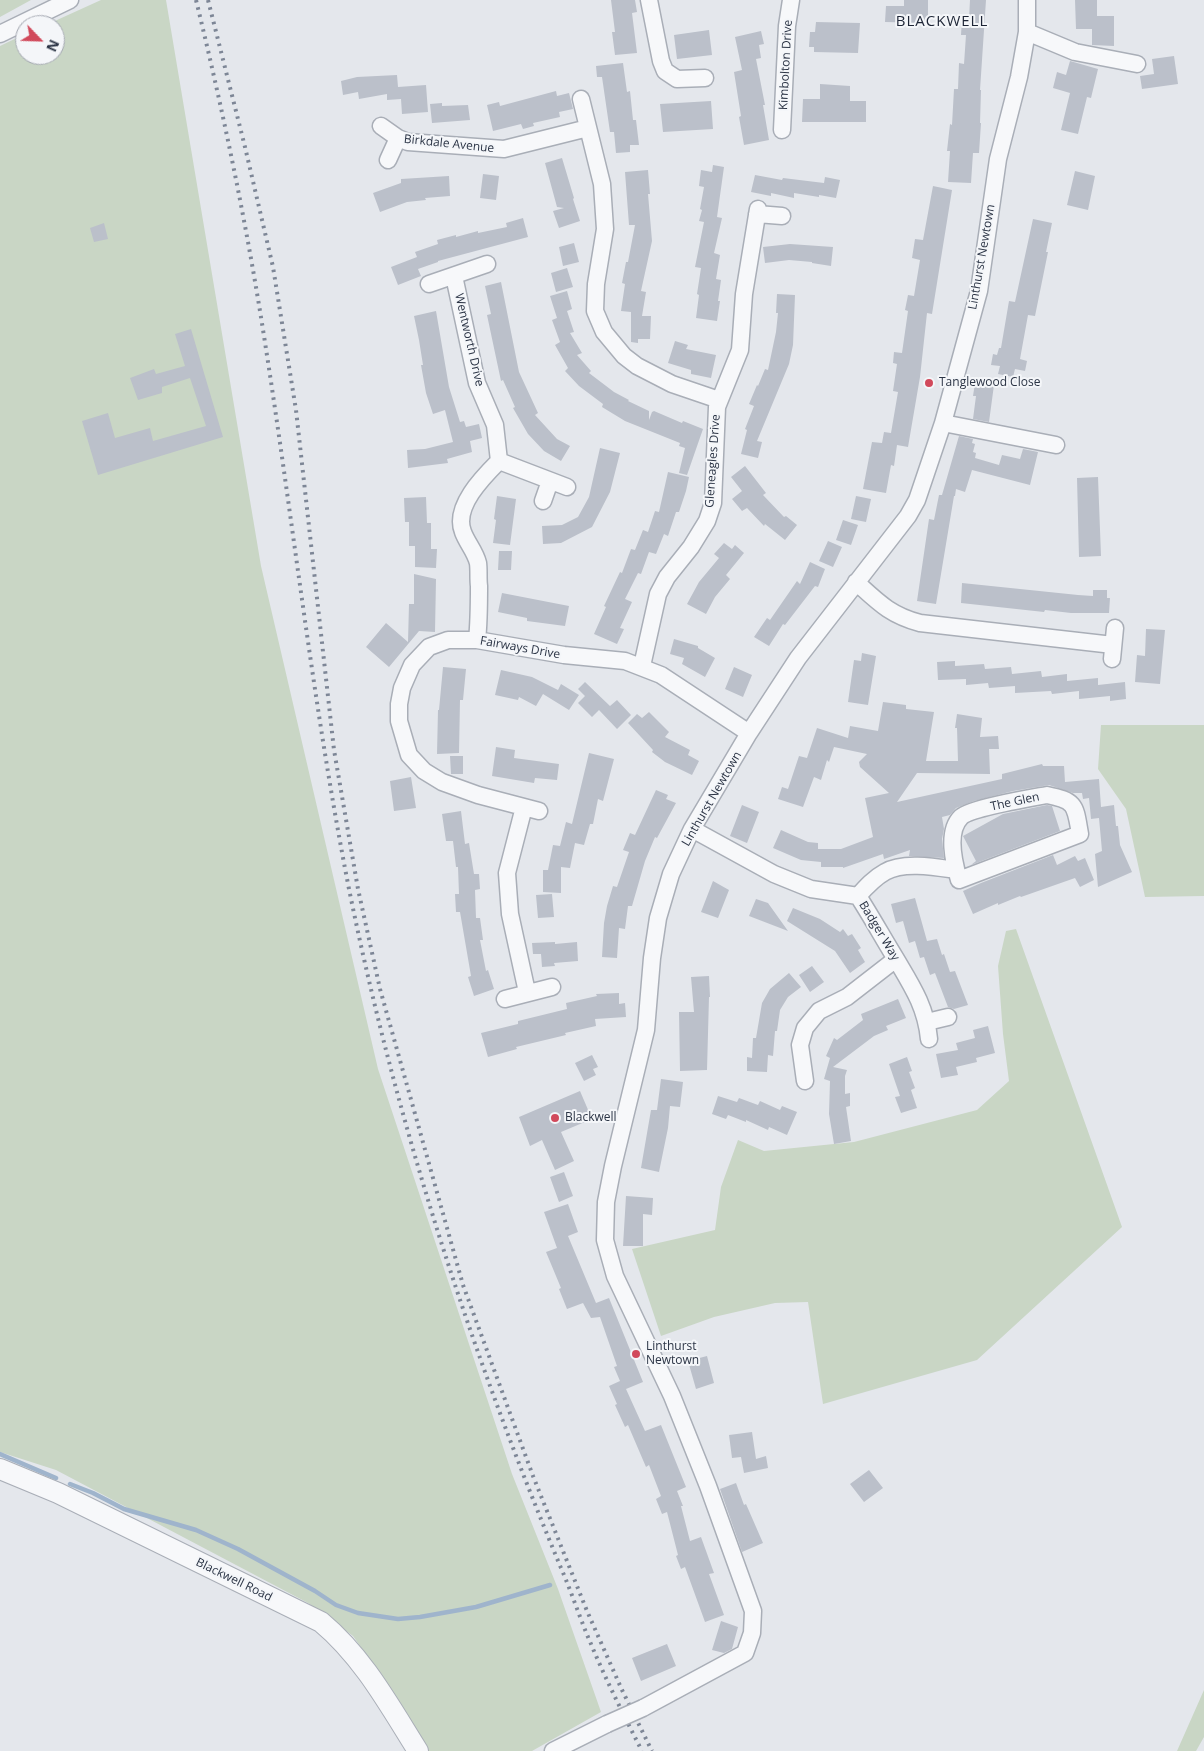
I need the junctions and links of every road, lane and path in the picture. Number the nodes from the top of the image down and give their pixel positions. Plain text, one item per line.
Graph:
1 (70, 0) edge
2 (649, 0) edge
3 (791, 0) edge
4 (1027, 0) edge
5 (1027, 32) junction
6 (0, 34) edge
7 (1137, 64) dead end
8 (706, 78) dead end
9 (581, 99) dead end
10 (381, 126) dead end
11 (588, 128) junction
12 (782, 130) dead end
13 (398, 138) junction
14 (388, 160) dead end
15 (782, 216) dead end
16 (487, 264) dead end
17 (454, 276) junction
18 (429, 284) dead end
19 (719, 400) junction
20 (943, 423) junction
21 (1056, 445) dead end
22 (499, 461) junction
23 (550, 481) junction
24 (566, 487) dead end
25 (543, 501) dead end
26 (856, 582) junction
27 (1115, 628) dead end
28 (477, 640) junction
29 (642, 666) junction
30 (749, 733) junction
31 (692, 829) junction
32 (956, 870) junction
33 (858, 896) junction
34 (896, 958) junction
35 (552, 987) dead end
36 (527, 992) junction
37 (505, 999) dead end
38 (948, 1017) dead end
39 (927, 1022) junction
40 (929, 1040) dead end
41 (805, 1081) dead end
42 (0, 1469) edge
43 (418, 1751) edge
44 (554, 1751) edge

1 - 6 street
2 - 8 street
3 - 12 street, Kimbolton Drive
4 - 5 street, Linthurst Newtown
5 - 7 street
5 - 20 street, Linthurst Newtown
9 - 11 street
10 - 13 street, Birkdale Avenue
11 - 13 street, Birkdale Avenue
11 - 19 street
13 - 14 street, Birkdale Avenue
15 - 19 street, Gleneagles Drive
16 - 17 street, Wentworth Drive
17 - 18 street, Wentworth Drive
17 - 22 street, Wentworth Drive
19 - 29 street, Gleneagles Drive
20 - 21 street
20 - 26 street, Linthurst Newtown
22 - 23 street
22 - 28 street
23 - 24 street
23 - 25 street
26 - 27 street
26 - 30 street, Linthurst Newtown
28 - 29 street, Fairways Drive
28 - 36 street, Fairways Drive
29 - 30 street, Fairways Drive
30 - 31 street, Linthurst Newtown
31 - 33 street, Badger Way
31 - 44 street, Linthurst Newtown, bridge
32 - 32 street, The Glen
32 - 33 street, The Glen
33 - 34 street, Badger Way
34 - 39 street, Badger Way
34 - 41 street
35 - 36 street
36 - 37 street
38 - 39 street
39 - 40 street, Badger Way
42 - 43 street, Blackwell Road

